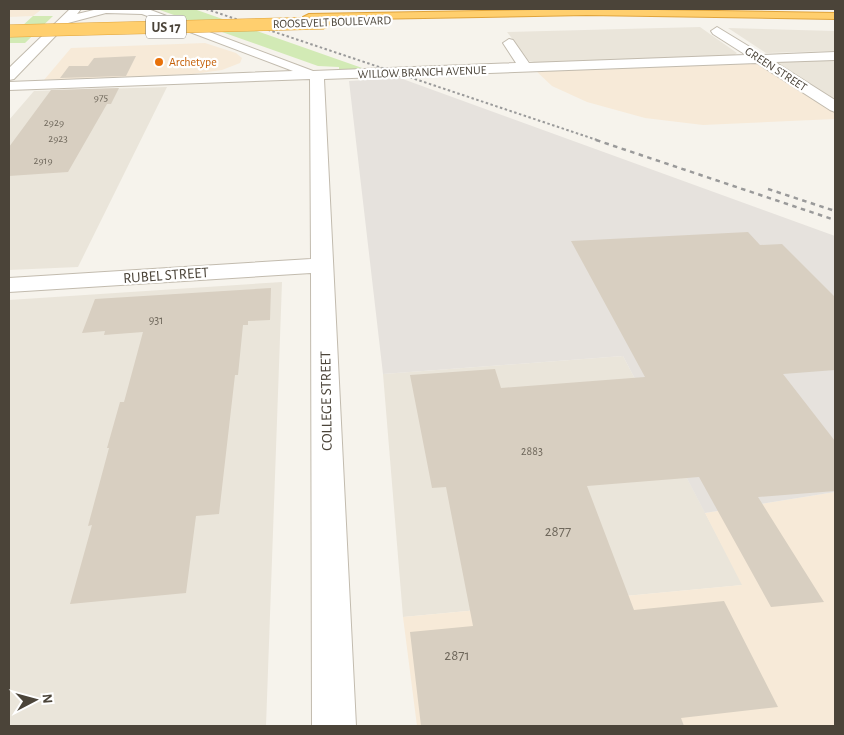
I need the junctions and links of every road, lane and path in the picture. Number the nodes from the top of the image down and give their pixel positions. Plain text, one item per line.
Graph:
1 (75, 9) edge
2 (140, 10) edge
3 (835, 16) edge
4 (64, 21) junction
5 (835, 22) edge
6 (9, 26) edge
7 (717, 31) dead end
8 (9, 32) edge
9 (509, 42) dead end
10 (260, 54) junction
11 (835, 56) edge
12 (760, 59) junction
13 (526, 68) junction
14 (9, 76) edge
15 (318, 76) junction
16 (204, 80) junction
17 (9, 86) edge
18 (835, 107) edge
19 (323, 265) junction
20 (9, 285) edge
21 (334, 726) edge

1 - 4 street
2 - 4 street
2 - 10 street
3 - 6 highway, ROOSEVELT BOULEVARD / US 17
4 - 14 street
5 - 8 highway, ROOSEVELT BOULEVARD / US 17, bridge
7 - 12 street, GREEN STREET
9 - 13 street
10 - 15 street
10 - 16 street
11 - 12 street, WILLOW BRANCH AVENUE
12 - 13 street, WILLOW BRANCH AVENUE
12 - 18 street, GREEN STREET
13 - 15 street, WILLOW BRANCH AVENUE
15 - 16 street, WILLOW BRANCH AVENUE
15 - 19 street, COLLEGE STREET
16 - 17 street, WILLOW BRANCH AVENUE
19 - 20 street, RUBEL STREET
19 - 21 street, COLLEGE STREET

